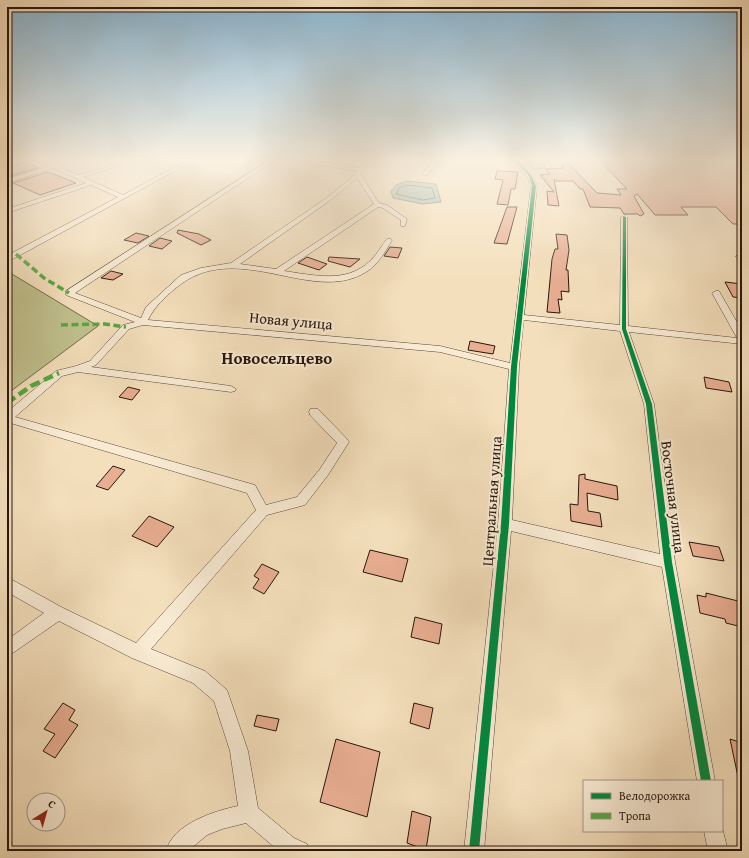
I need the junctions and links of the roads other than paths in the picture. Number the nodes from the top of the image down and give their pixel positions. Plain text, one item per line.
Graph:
1 (39, 200) edge
2 (117, 200) edge
3 (212, 200) edge
4 (327, 200) edge
5 (375, 200) edge
6 (532, 200) edge
7 (377, 204) junction
8 (7, 211) edge
9 (624, 217) dead end
10 (402, 225) dead end
11 (389, 240) dead end
12 (742, 255) edge
13 (9, 256) edge
14 (742, 260) edge
15 (233, 266) junction
16 (277, 272) junction
17 (716, 293) dead end
18 (519, 317) junction
19 (143, 322) junction
20 (624, 329) junction
21 (742, 340) edge
22 (514, 367) junction
23 (78, 369) junction
24 (231, 389) dead end
25 (314, 412) dead end
26 (263, 511) junction
27 (505, 524) junction
28 (668, 562) junction
29 (7, 584) edge
30 (58, 613) junction
31 (7, 649) edge
32 (138, 652) junction
33 (706, 780) edge
34 (249, 813) junction
35 (714, 832) edge
36 (176, 851) edge
37 (300, 851) edge
38 (474, 851) edge
39 (718, 851) edge

1 - 8 street
2 - 13 street
3 - 19 street, Новая улица
4 - 15 street
5 - 7 street
6 - 18 street, Центральная улица
7 - 10 street
7 - 16 street
9 - 20 street, Восточная улица
11 - 16 street
12 - 14 street
15 - 16 street
15 - 19 street
17 - 21 street
18 - 20 street
18 - 22 street, Центральная улица
19 - 22 street, Новая улица
19 - 23 street
20 - 21 street
20 - 28 street, Восточная улица
22 - 27 street, Центральная улица
23 - 24 street
23 - 26 street
25 - 26 street
26 - 32 street
27 - 28 street
27 - 38 street, Центральная улица
28 - 33 street, Восточная улица
29 - 30 street
30 - 31 street
30 - 32 street
32 - 34 street
34 - 36 street
34 - 37 street
35 - 39 street

